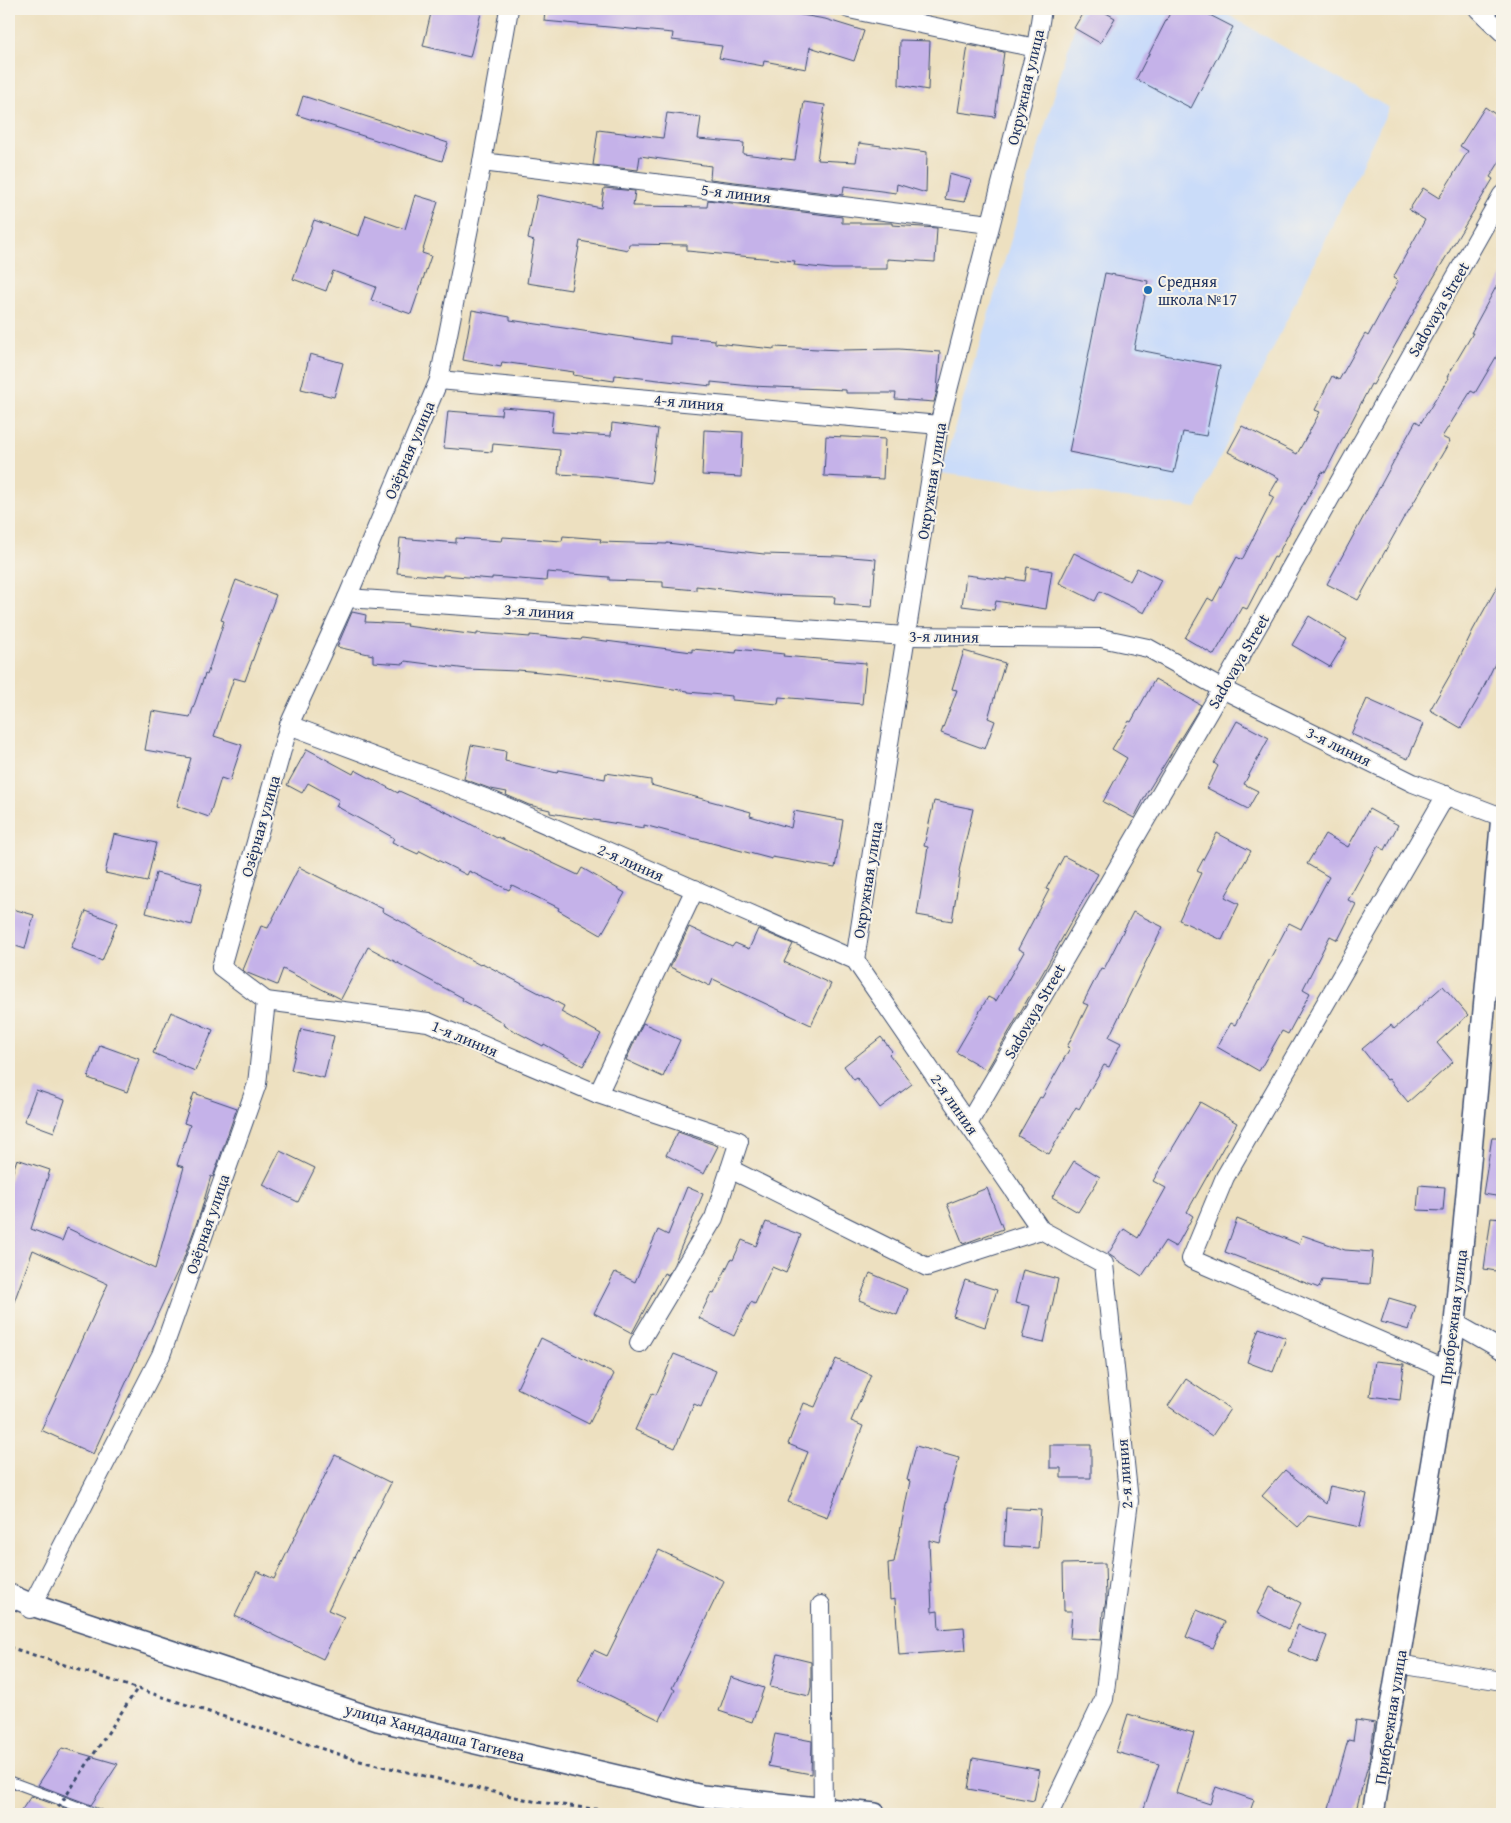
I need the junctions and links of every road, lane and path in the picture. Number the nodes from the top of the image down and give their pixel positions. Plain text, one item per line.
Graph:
1 (509, 9) edge
2 (849, 9) edge
3 (1042, 9) edge
4 (1478, 9) edge
5 (1502, 32) edge
6 (1036, 48) junction
7 (482, 162) junction
8 (1502, 195) edge
9 (990, 224) junction
10 (438, 380) junction
11 (939, 425) junction
12 (347, 598) junction
13 (906, 636) junction
14 (1222, 689) junction
15 (289, 725) junction
16 (1446, 795) junction
17 (1502, 817) edge
18 (695, 890) junction
19 (855, 960) junction
20 (266, 1000) junction
21 (598, 1094) junction
22 (968, 1124) junction
23 (730, 1169) junction
24 (1041, 1230) junction
25 (1455, 1323) junction
26 (640, 1343) dead end
27 (1502, 1350) edge
28 (1447, 1370) junction
29 (9, 1595) edge
30 (9, 1600) edge
31 (821, 1605) dead end
32 (31, 1607) junction
33 (9, 1647) edge
34 (1398, 1664) junction
35 (1502, 1681) edge
36 (137, 1689) junction
37 (9, 1781) edge
38 (826, 1812) edge
39 (54, 1814) edge
40 (98, 1814) edge
41 (635, 1814) edge
42 (875, 1814) edge
43 (1049, 1814) edge
44 (1373, 1814) edge

1 - 7 street, Озёрная улица
2 - 6 street
3 - 6 street, Окружная улица
4 - 5 street
6 - 9 street, Окружная улица
7 - 9 street, 5-я линия
7 - 10 street, Озёрная улица
8 - 14 street, Sadovaya Street
9 - 11 street, Окружная улица
10 - 11 street, 4-я линия
10 - 12 street, Озёрная улица
11 - 13 street, Окружная улица
12 - 13 street, 3-я линия
12 - 15 street, Озёрная улица
13 - 14 street, 3-я линия
13 - 19 street, Окружная улица
14 - 16 street, 3-я линия
14 - 22 street, Sadovaya Street
15 - 18 street, 2-я линия
15 - 20 street, Озёрная улица
16 - 17 street, 3-я линия
16 - 28 street
17 - 25 street, Прибрежная улица
18 - 19 street, 2-я линия
18 - 21 street
19 - 22 street, 2-я линия
20 - 21 street, 1-я линия
20 - 32 street, Озёрная улица
21 - 23 street, 1-я линия
22 - 24 street, 2-я линия
23 - 24 street
23 - 26 street
24 - 43 street, 2-я линия
25 - 27 street
25 - 28 street, Прибрежная улица
28 - 34 street, Прибрежная улица
29 - 32 street, улица Хандадаша Тагиева
30 - 32 street, улица Хандадаша Тагиева
31 - 38 street
32 - 38 street, улица Хандадаша Тагиева
33 - 36 path
34 - 35 street
34 - 44 street, Прибрежная улица
36 - 39 path, bridge
36 - 41 path
37 - 40 lane
38 - 42 street, улица Хандадаша Тагиева

